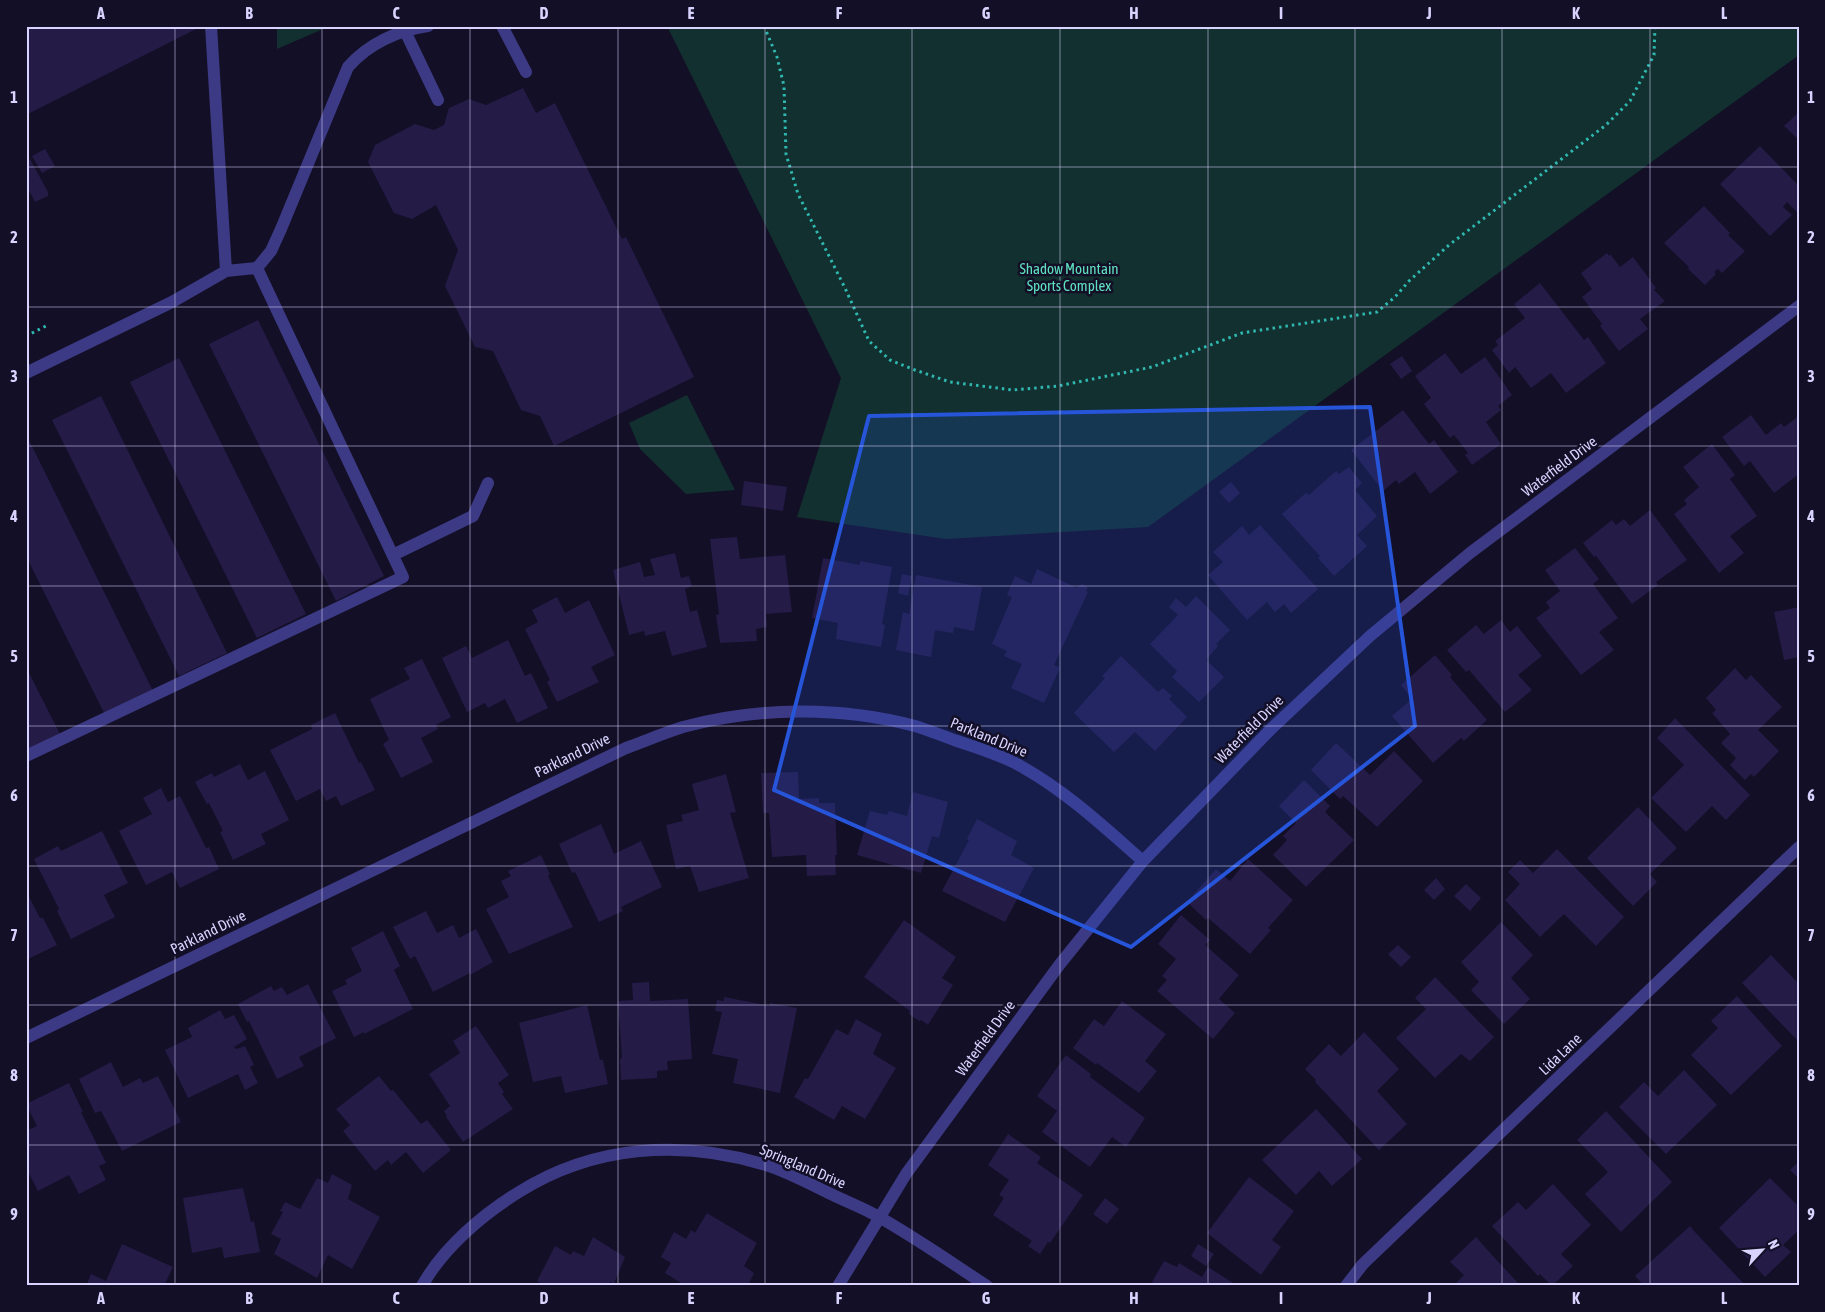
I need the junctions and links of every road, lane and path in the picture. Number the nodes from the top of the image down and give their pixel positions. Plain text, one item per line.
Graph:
1 (211, 26) edge
2 (428, 26) edge
3 (502, 26) edge
4 (764, 26) edge
5 (1655, 26) edge
6 (405, 31) junction
7 (526, 72) dead end
8 (438, 100) dead end
9 (256, 268) junction
10 (226, 271) junction
11 (1799, 306) edge
12 (48, 325) dead end
13 (26, 336) edge
14 (26, 373) edge
15 (488, 483) dead end
16 (393, 555) junction
17 (26, 756) edge
18 (1799, 847) edge
19 (1143, 861) junction
20 (26, 1038) edge
21 (878, 1216) junction
22 (422, 1286) edge
23 (838, 1286) edge
24 (988, 1286) edge
25 (1346, 1286) edge

1 - 10 street
2 - 6 street
3 - 7 street
4 - 5 path
6 - 8 street
6 - 9 street
9 - 10 street
9 - 16 street
10 - 14 street
11 - 19 street, Waterfield Drive
12 - 13 path
15 - 16 street
16 - 17 street
18 - 25 street, Lida Lane
19 - 20 street, Parkland Drive
19 - 21 street, Waterfield Drive
21 - 22 street, Springland Drive
21 - 23 street, Waterfield Drive
21 - 24 street, Springland Drive

